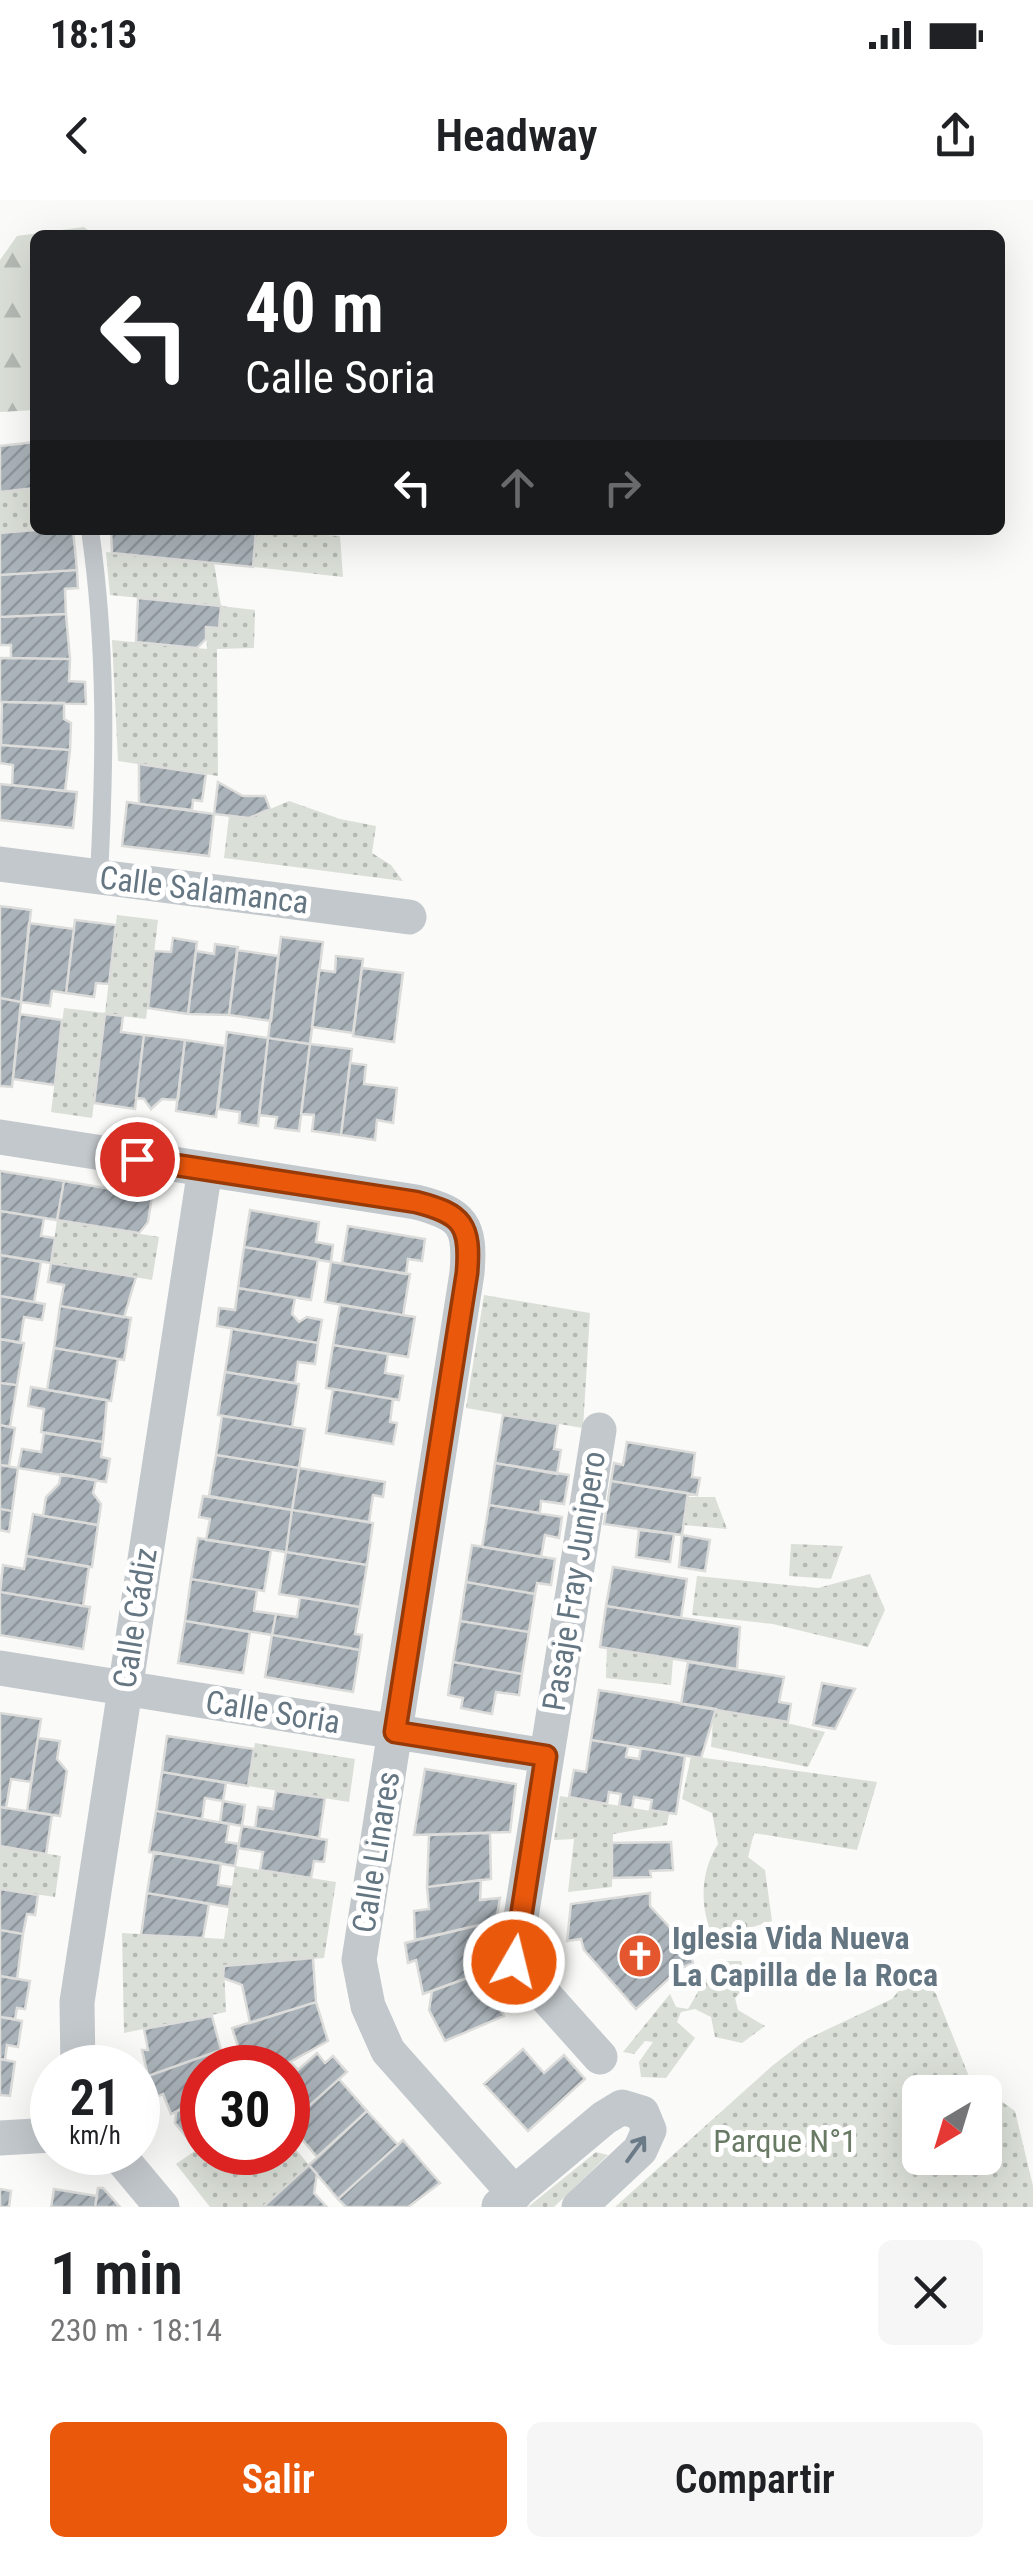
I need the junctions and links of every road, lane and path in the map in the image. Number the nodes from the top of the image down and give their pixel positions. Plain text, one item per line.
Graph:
1 (91, 535) edge
2 (0, 864) edge
3 (99, 876) junction
4 (409, 917) dead end
5 (0, 1137) edge
6 (206, 1170) junction
7 (599, 1430) dead end
8 (0, 1668) edge
9 (124, 1689) junction
10 (395, 1732) junction
11 (546, 1756) junction
12 (78, 2045) edge
13 (600, 2057) dead end
14 (30, 2136) edge
15 (0, 2138) edge
16 (135, 2175) edge
17 (507, 2200) edge
18 (162, 2207) edge
19 (579, 2207) edge

1 - 3 lane
2 - 3 street, Calle Salamanca
3 - 4 street, Calle Salamanca
5 - 6 street
6 - 9 street, Calle Cádiz
6 - 10 street, Calle Linares
7 - 11 street, Pasaje Fray Junipero
8 - 9 street, Calle Soria
9 - 10 street, Calle Soria
9 - 12 street, Calle Cádiz
10 - 11 street, Calle Soria
10 - 17 street, Calle Linares
11 - 13 street, Pasaje Fray Junipero
14 - 15 street
16 - 18 street
19 -> 17 street

